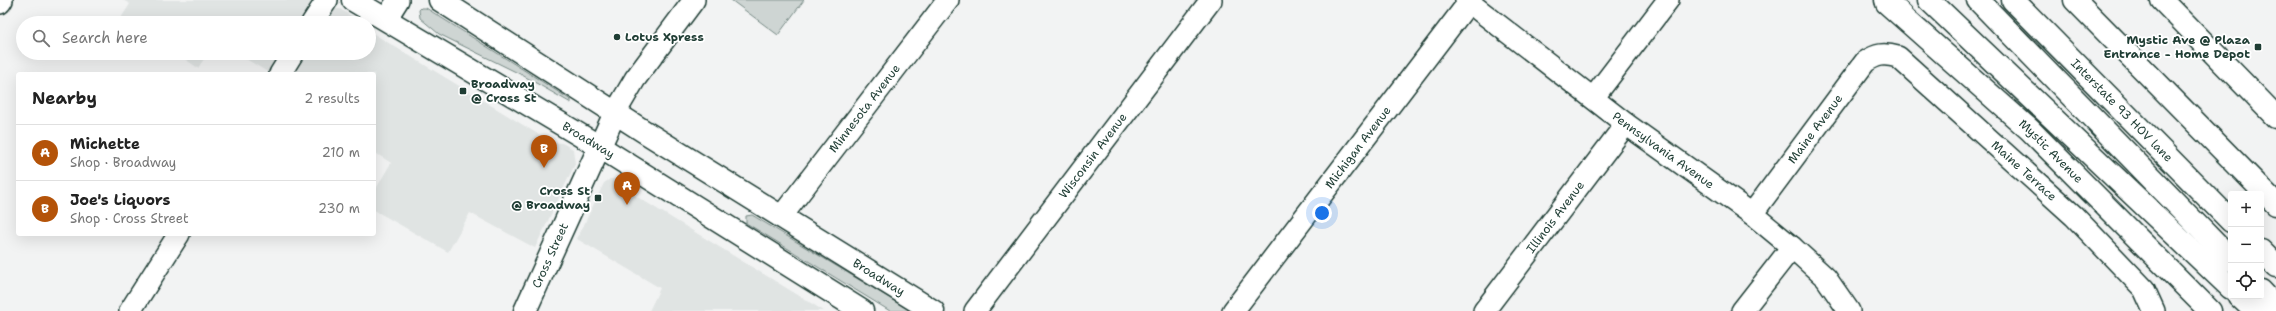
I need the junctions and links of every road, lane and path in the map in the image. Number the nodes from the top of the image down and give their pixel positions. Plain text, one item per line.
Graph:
1 (327, 0) edge
2 (353, 0) edge
3 (398, 0) edge
4 (440, 0) edge
5 (694, 0) edge
6 (948, 0) edge
7 (1210, 0) edge
8 (1668, 0) edge
9 (1883, 0) edge
10 (1886, 0) edge
11 (1929, 0) edge
12 (1978, 0) edge
13 (2013, 0) edge
14 (2076, 0) edge
15 (2162, 0) edge
16 (1467, 1) edge
17 (1902, 15) junction
18 (317, 16) edge
19 (386, 19) junction
20 (1886, 53) joint
21 (289, 60) edge
22 (281, 72) edge
23 (1594, 97) junction
24 (615, 113) junction
25 (2276, 117) edge
26 (1626, 124) junction
27 (600, 147) junction
28 (2276, 204) edge
29 (1752, 214) junction
30 (781, 217) junction
31 (2228, 217) edge
32 (178, 236) edge
33 (1792, 246) junction
34 (2264, 254) edge
35 (2228, 257) edge
36 (2276, 266) edge
37 (2228, 285) edge
38 (2264, 294) edge
39 (2242, 299) edge
40 (2152, 306) edge
41 (2276, 307) edge
42 (854, 309) edge
43 (130, 311) edge
44 (525, 311) edge
45 (933, 311) edge
46 (975, 311) edge
47 (1234, 311) edge
48 (1484, 311) edge
49 (1742, 311) edge
50 (1849, 311) edge
51 (2210, 311) edge
52 (2255, 311) edge

1 - 18 street
2 - 19 main road, Broadway
3 - 19 street
4 - 24 main road, Broadway
5 - 24 street
6 - 30 street, Minnesota Avenue
7 - 46 street, Wisconsin Avenue
8 - 23 street
9 - 17 main road, Mystic Avenue
10 - 17 main road
11 - 37 main road
12 - 35 main road
13 - 31 main road, Interstate 93 HOV lane
14 - 28 main road
15 - 25 main road
16 - 23 street, Pennsylvania Avenue
16 - 47 street, Michigan Avenue
17 - 51 main road, Mystic Avenue
19 - 27 main road, Broadway
20 - 29 street, Maine Avenue
20 - 40 street, Maine Terrace
21 - 22 street
23 - 26 street, Pennsylvania Avenue
24 - 27 main road, Cross Street
24 - 30 main road, Broadway
26 - 29 street, Pennsylvania Avenue
26 - 48 street, Illinois Avenue
27 - 42 main road, Broadway
27 - 44 main road, Cross Street
29 - 33 street, Pennsylvania Avenue
30 - 45 main road, Broadway
32 - 43 street
33 - 49 street
33 - 50 street, Pennsylvania Avenue
34 - 36 main road
38 - 41 main road
39 - 52 main road

